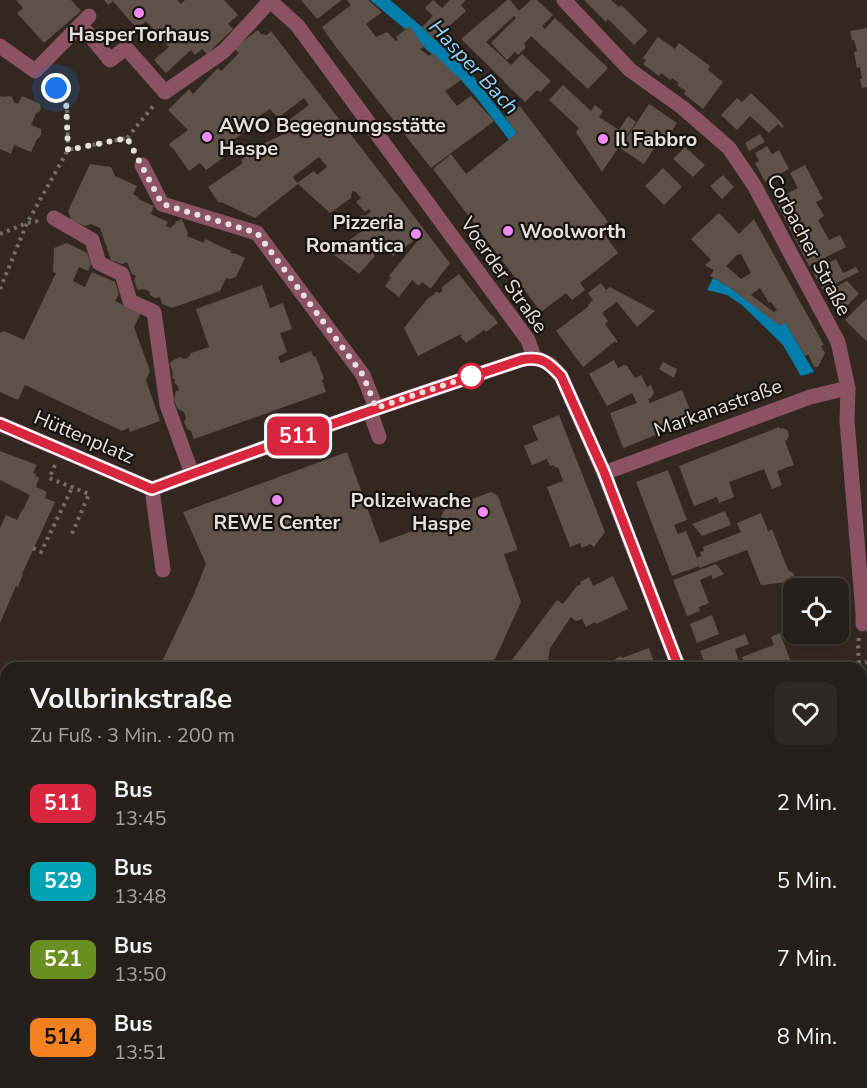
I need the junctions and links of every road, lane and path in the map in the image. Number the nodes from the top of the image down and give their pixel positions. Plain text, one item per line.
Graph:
1 (564, 0) edge
2 (270, 1) edge
3 (89, 16) dead end
4 (87, 32) dead end
5 (0, 46) edge
6 (35, 70) junction
7 (165, 92) junction
8 (127, 138) junction
9 (68, 150) junction
10 (142, 165) joint
11 (54, 218) joint
12 (27, 223) junction
13 (0, 234) edge
14 (0, 289) edge
15 (534, 357) junction
16 (849, 388) junction
17 (373, 409) junction
18 (0, 424) edge
19 (379, 437) dead end
20 (61, 450) junction
21 (604, 472) junction
22 (192, 474) junction
23 (72, 488) junction
24 (152, 489) junction
25 (71, 536) dead end
26 (33, 548) dead end
27 (163, 570) dead end
28 (863, 624) joint
29 (677, 662) edge
30 (859, 662) edge

1 - 16 street, Corbacher Straße
2 - 7 street
2 - 15 street, Voerder Straße
3 - 6 street
4 - 7 street
5 - 6 street
6 - 9 path
7 - 8 path
8 - 9 path
8 - 10 path
9 - 12 path
10 - 17 street
11 - 12 path
11 - 22 street
12 - 13 path
12 - 14 path
15 - 17 street
15 - 21 street, Voerder Straße
16 - 21 street, Markanastraße
16 - 28 street, Corbacher Straße
17 - 19 street
17 - 22 street
18 - 20 street, Hüttenplatz
20 - 23 path
20 - 24 street, Hüttenplatz
21 - 29 street, Voerder Straße
22 - 24 street
23 - 25 path
23 - 26 path
24 - 27 street
28 - 30 path

